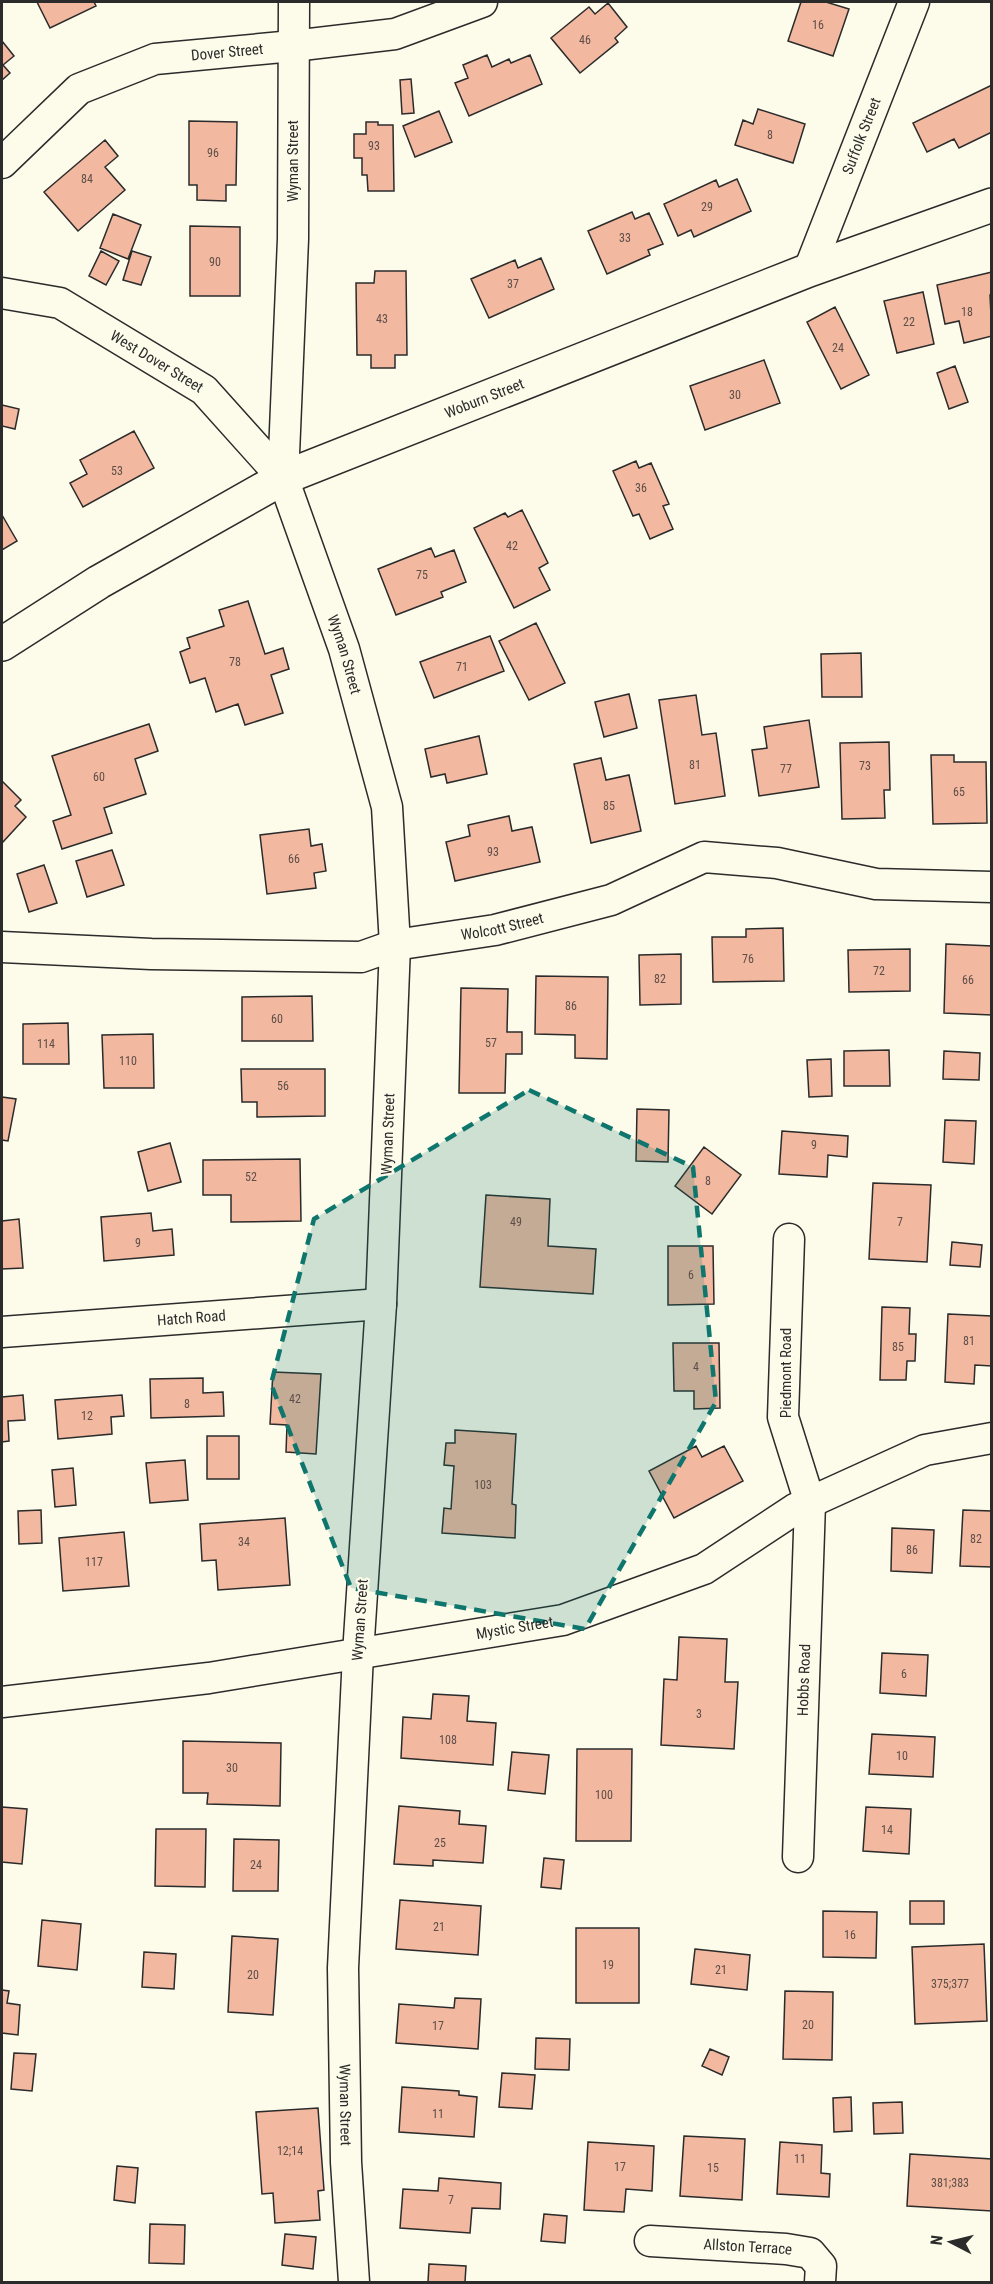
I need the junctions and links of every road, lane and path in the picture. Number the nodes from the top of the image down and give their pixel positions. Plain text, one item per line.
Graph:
1 (294, 2) edge
2 (482, 2) edge
3 (914, 2) edge
4 (293, 46) junction
5 (2, 163) edge
6 (992, 205) edge
7 (809, 270) junction
8 (2, 293) edge
9 (284, 477) junction
10 (2, 644) edge
11 (992, 887) edge
12 (395, 945) junction
13 (2, 947) edge
14 (789, 1239) dead end
15 (381, 1304) junction
16 (2, 1332) edge
17 (992, 1438) edge
18 (810, 1503) junction
19 (358, 1654) junction
20 (2, 1702) edge
21 (798, 1857) dead end
22 (650, 2241) dead end
23 (354, 2283) edge
24 (820, 2283) edge

1 - 4 street, Wyman Street
2 - 4 street, Dover Street
3 - 7 street, Suffolk Street
4 - 5 street, Dover Street
4 - 9 street, Wyman Street
6 - 7 street, Woburn Street
7 - 9 street, Woburn Street
8 - 9 street, West Dover Street
9 - 10 street, Woburn Street
9 - 12 street, Wyman Street
11 - 12 street, Wolcott Street
12 - 13 street, Wolcott Street
12 - 15 street, Wyman Street
14 - 18 street, Piedmont Road
15 - 16 street, Hatch Road
15 - 19 street, Wyman Street
17 - 18 street, Mystic Street
18 - 19 street, Mystic Street
18 - 21 street, Hobbs Road
19 - 20 street, Mystic Street
19 - 23 street, Wyman Street
22 - 24 street, Allston Terrace

